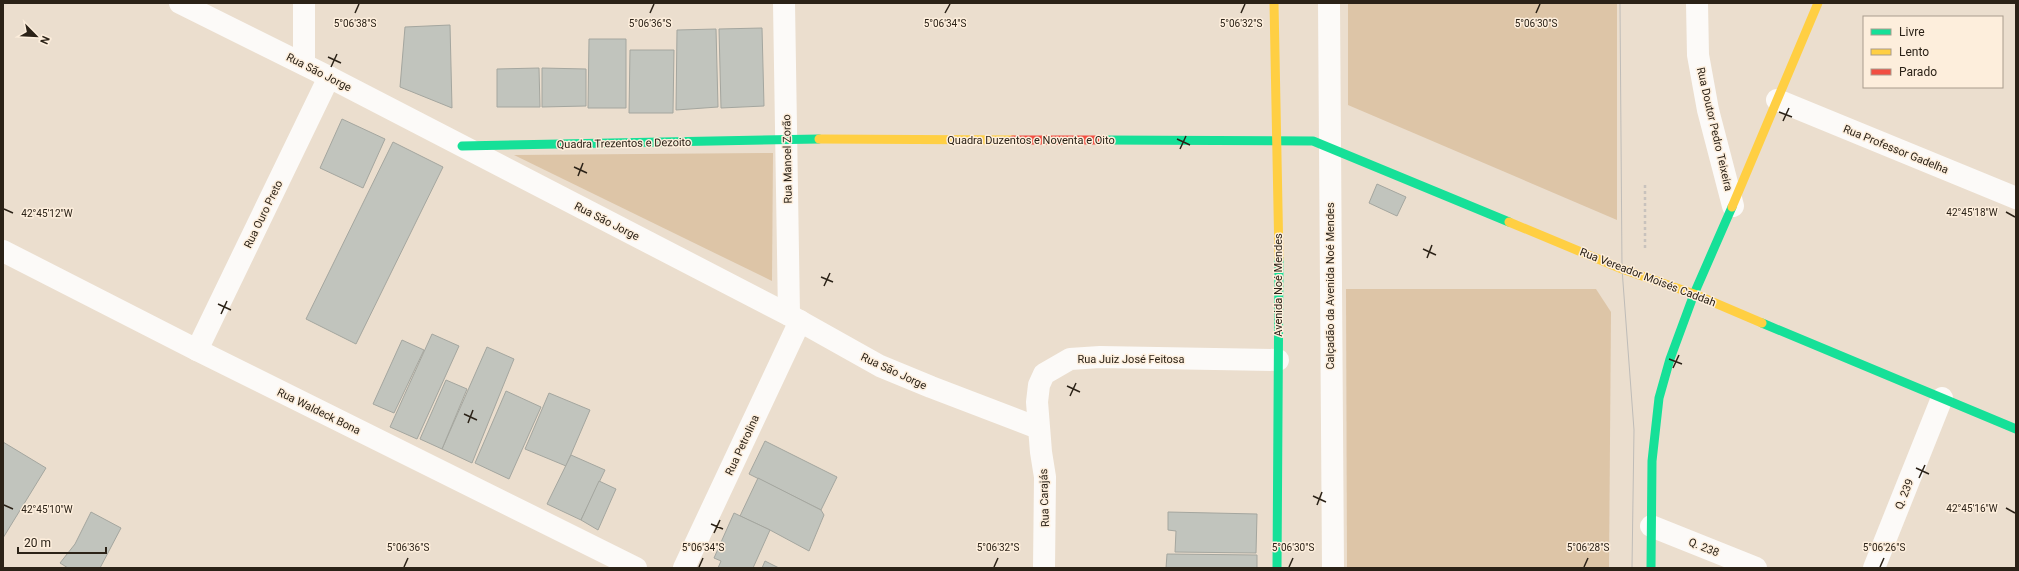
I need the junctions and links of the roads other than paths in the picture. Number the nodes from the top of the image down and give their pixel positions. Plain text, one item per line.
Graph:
1 (180, 3) edge
2 (304, 3) edge
3 (784, 3) edge
4 (1274, 3) edge
5 (1329, 3) edge
6 (1697, 3) edge
7 (1818, 3) edge
8 (304, 64) junction
9 (329, 77) junction
10 (1777, 100) junction
11 (786, 139) junction
12 (1276, 140) junction
13 (462, 146) junction
14 (1329, 146) junction
15 (2016, 198) edge
16 (1733, 206) junction
17 (3, 251) edge
18 (1694, 294) junction
19 (794, 318) junction
20 (197, 350) junction
21 (1278, 360) junction
22 (1942, 398) junction
23 (1038, 428) junction
24 (2016, 429) edge
25 (1651, 526) junction
26 (636, 568) edge
27 (684, 568) edge
28 (1044, 568) edge
29 (1277, 568) edge
30 (1333, 568) edge
31 (1651, 568) edge
32 (1756, 568) edge
33 (1874, 568) edge

1 - 8 street, Rua São Jorge
2 - 8 street
3 - 11 street, Rua Manoel Zorão
4 - 12 street, Avenida Noé Mendes
5 - 14 street, Calçadão da Avenida Noé Mendes
6 - 16 street, Rua Doutor Pedro Teixeira
7 - 10 street
8 - 9 street, Rua São Jorge
9 - 13 street, Rua São Jorge
9 - 20 street, Rua Ouro Preto
10 - 15 street, Rua Professor Gadelha
10 - 16 street
11 - 12 street, Quadra Duzentos e Noventa e Oito
11 - 13 street, Quadra Trezentos e Dezoito
11 - 19 street, Rua Manoel Zorão
12 - 14 street, Rua Vereador Moisés Caddah
12 - 21 street, Avenida Noé Mendes
13 - 19 street, Rua São Jorge
14 - 18 street, Rua Vereador Moisés Caddah
14 - 30 street, Calçadão da Avenida Noé Mendes
16 - 18 street
17 - 20 street, Rua Waldeck Bona
18 - 22 street, Rua Vereador Moisés Caddah
18 - 25 street
19 - 23 street, Rua São Jorge
19 - 27 street, Rua Petrolina
20 - 26 street, Rua Waldeck Bona
21 - 23 street, Rua Juiz José Feitosa
21 - 29 street, Avenida Noé Mendes
22 - 24 street, Rua Vereador Moisés Caddah
22 - 33 street, Q. 239
23 - 28 street, Rua Carajás
25 - 31 street
25 - 32 street, Q. 238

